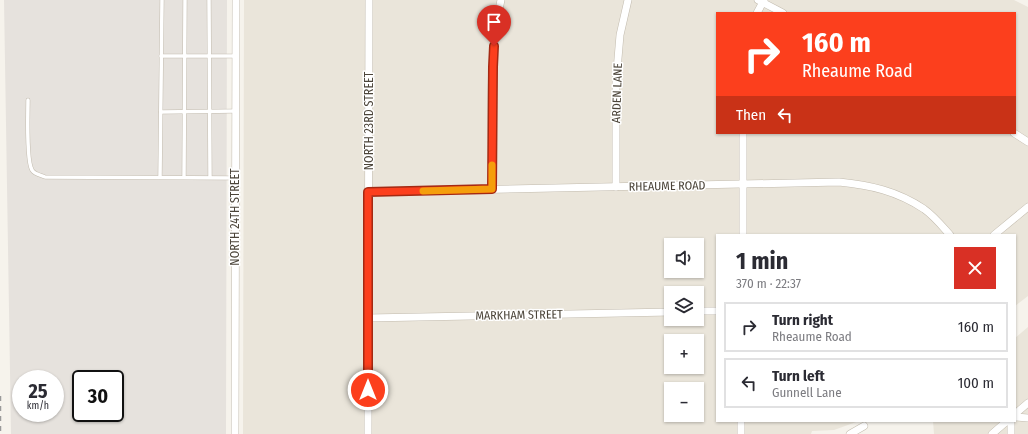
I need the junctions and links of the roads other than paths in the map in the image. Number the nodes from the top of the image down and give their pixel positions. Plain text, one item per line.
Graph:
1 (162, 0) edge
2 (185, 0) edge
3 (209, 0) edge
4 (236, 0) edge
5 (369, 0) edge
6 (501, 0) edge
7 (628, 0) edge
8 (762, 1) edge
9 (757, 12) edge
10 (781, 12) edge
11 (161, 56) junction
12 (185, 56) junction
13 (210, 56) junction
14 (236, 56) junction
15 (28, 100) dead end
16 (210, 111) junction
17 (236, 111) junction
18 (161, 112) junction
19 (185, 112) junction
20 (743, 134) edge
21 (1016, 134) edge
22 (1028, 142) edge
23 (160, 177) junction
24 (184, 177) junction
25 (210, 177) junction
26 (236, 178) junction
27 (743, 184) junction
28 (616, 187) junction
29 (492, 189) junction
30 (368, 192) junction
31 (1028, 207) edge
32 (743, 234) edge
33 (949, 234) edge
34 (995, 234) edge
35 (704, 311) edge
36 (716, 311) edge
37 (664, 312) edge
38 (368, 318) junction
39 (1028, 403) edge
40 (1016, 413) edge
41 (1016, 417) edge
42 (1028, 418) edge
43 (741, 422) edge
44 (1006, 422) edge
45 (1011, 422) edge
46 (864, 426) dead end
47 (235, 434) edge
48 (368, 434) edge
49 (741, 434) edge
50 (850, 434) edge
51 (992, 434) edge
52 (1011, 434) edge

1 - 11 lane
2 - 12 lane
3 - 13 lane
4 - 14 street, NORTH 24TH STREET
5 - 30 street, NORTH 23RD STREET
6 - 29 street
7 - 28 street, ARDEN LANE
8 - 9 street
8 - 10 street
11 - 12 lane
11 - 18 lane
12 - 13 lane
12 - 19 lane
13 - 14 lane
13 - 16 lane
14 - 17 street, NORTH 24TH STREET
15 - 23 lane
16 - 17 lane
16 - 19 lane
16 - 25 lane
17 - 26 street, NORTH 24TH STREET
18 - 19 lane
18 - 23 lane
19 - 24 lane
20 - 27 street
21 - 22 street
23 - 24 lane
24 - 25 lane
25 - 26 lane
26 - 47 street, NORTH 24TH STREET
27 - 28 street, RHEAUME ROAD
27 - 32 street
27 - 33 street, RHEAUME ROAD
28 - 29 street, RHEAUME ROAD
29 - 30 street, RHEAUME ROAD
30 - 38 street, NORTH 23RD STREET
31 - 34 street
35 - 36 street
37 - 38 street, MARKHAM STREET
38 - 48 street, NORTH 23RD STREET
39 - 40 street
41 - 42 street
43 - 49 street
44 - 51 street
45 - 52 street
46 - 50 street

